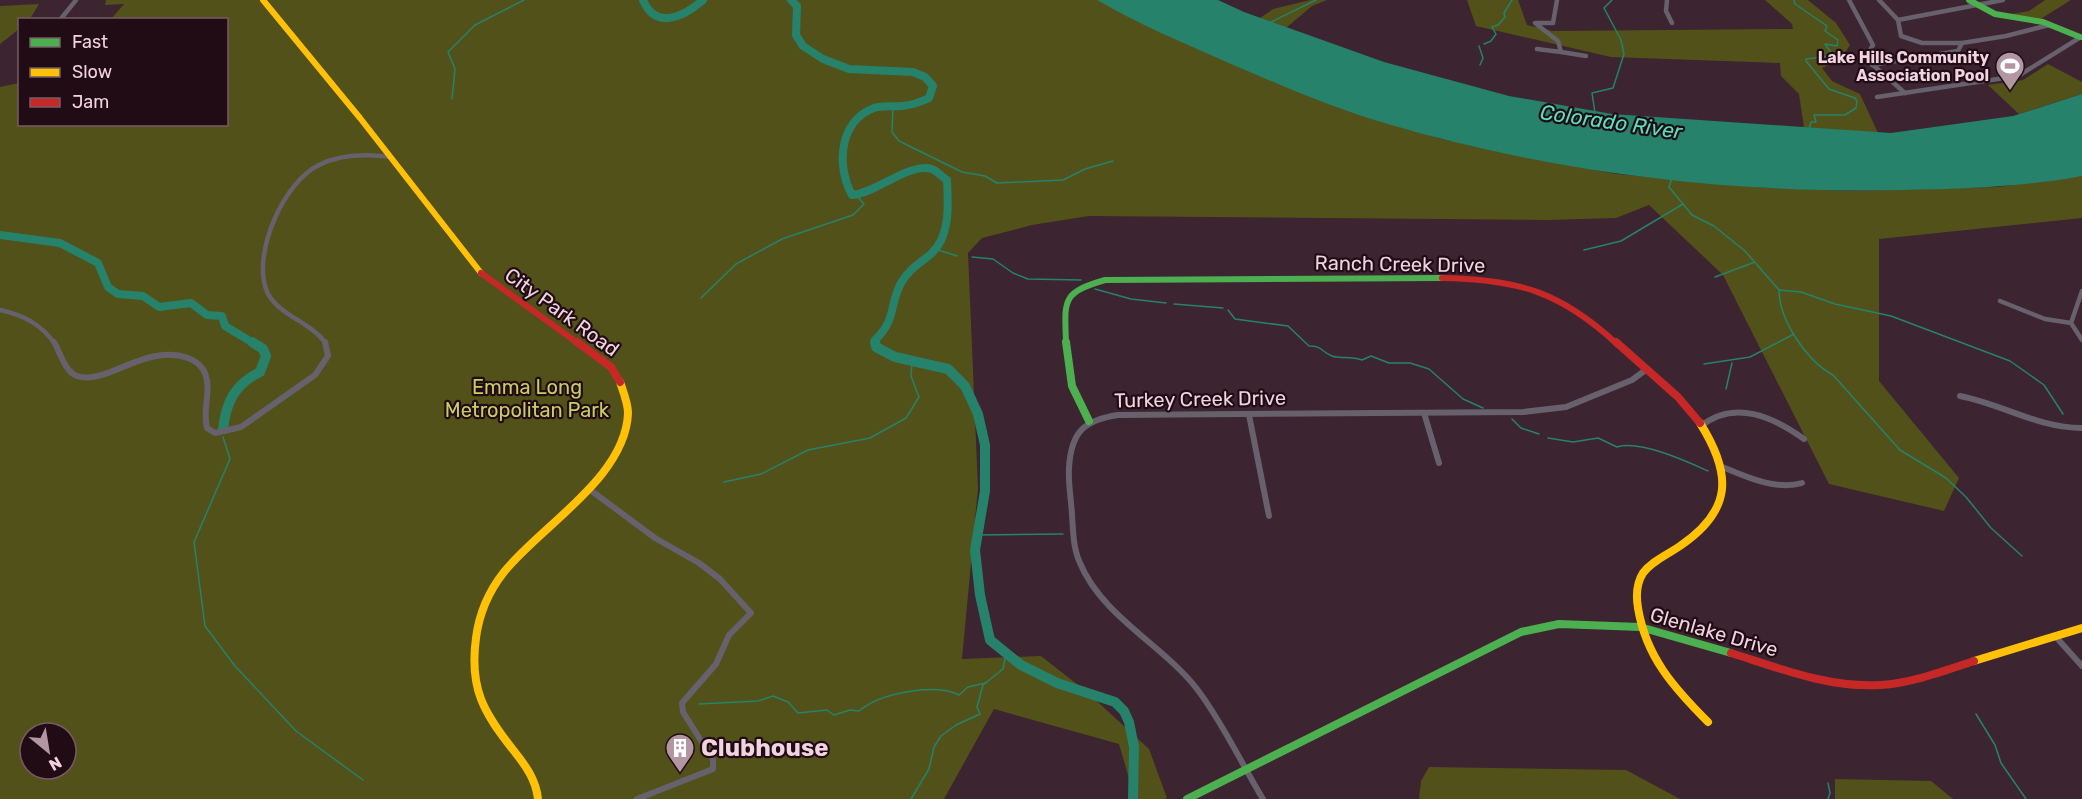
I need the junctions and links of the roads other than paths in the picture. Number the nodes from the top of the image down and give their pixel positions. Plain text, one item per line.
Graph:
1 (76, 0) edge
2 (263, 0) edge
3 (1557, 0) edge
4 (1667, 0) edge
5 (1849, 0) edge
6 (1879, 0) edge
7 (1969, 0) edge
8 (2003, 0) edge
9 (1978, 6) junction
10 (62, 18) edge
11 (1898, 20) junction
12 (1672, 23) dead end
13 (2050, 24) junction
14 (2081, 36) edge
15 (1962, 44) junction
16 (1537, 49) dead end
17 (1561, 52) junction
18 (1586, 56) dead end
19 (1872, 64) junction
20 (1905, 93) junction
21 (1877, 98) dead end
22 (381, 145) junction
23 (368, 154) junction
24 (391, 157) junction
25 (2082, 291) edge
26 (2000, 301) dead end
27 (0, 310) edge
28 (2071, 323) junction
29 (2082, 340) edge
30 (1647, 369) junction
31 (1960, 396) dead end
32 (1424, 413) junction
33 (1249, 415) junction
34 (1089, 421) junction
35 (1701, 426) junction
36 (2082, 428) edge
37 (1804, 439) dead end
38 (1439, 463) dead end
39 (1720, 465) junction
40 (1802, 483) dead end
41 (589, 489) junction
42 (1269, 516) dead end
43 (1640, 627) junction
44 (2082, 628) edge
45 (2055, 636) junction
46 (2082, 666) edge
47 (1708, 722) dead end
48 (1245, 770) junction
49 (538, 799) edge
50 (637, 799) edge
51 (1187, 799) edge
52 (1263, 799) edge

1 - 10 street
2 - 22 street, City Park Road
3 - 17 street
4 - 12 street
5 - 19 street
6 - 11 street
7 - 9 street
8 - 9 street
9 - 11 street
9 - 13 street
11 - 15 street
13 - 14 street
13 - 15 street
14 - 20 street
15 - 19 street
16 - 17 street
17 - 18 street
19 - 20 street
20 - 21 street
22 - 23 street
22 - 24 street, City Park Road
23 - 24 street
23 - 27 street
24 - 41 street, City Park Road
25 - 28 street
26 - 28 street
28 - 29 street
30 - 32 street, Turkey Creek Drive
30 - 34 street, Ranch Creek Drive
30 - 35 street, Ranch Creek Drive
31 - 36 street
32 - 33 street, Turkey Creek Drive
32 - 38 street
33 - 34 street, Turkey Creek Drive
33 - 42 street
34 - 48 street, Turkey Creek Drive
35 - 37 street
35 - 39 street, Ranch Creek Drive
39 - 40 street
39 - 43 street, Ranch Creek Drive
41 - 49 street, City Park Road
41 - 50 street
43 - 45 street, Glenlake Drive
43 - 47 street, Ranch Creek Drive
43 - 48 street, Glenlake Drive
44 - 45 street, Glenlake Drive
45 - 46 street
48 - 51 street, Glenlake Drive
48 - 52 street, Turkey Creek Drive

